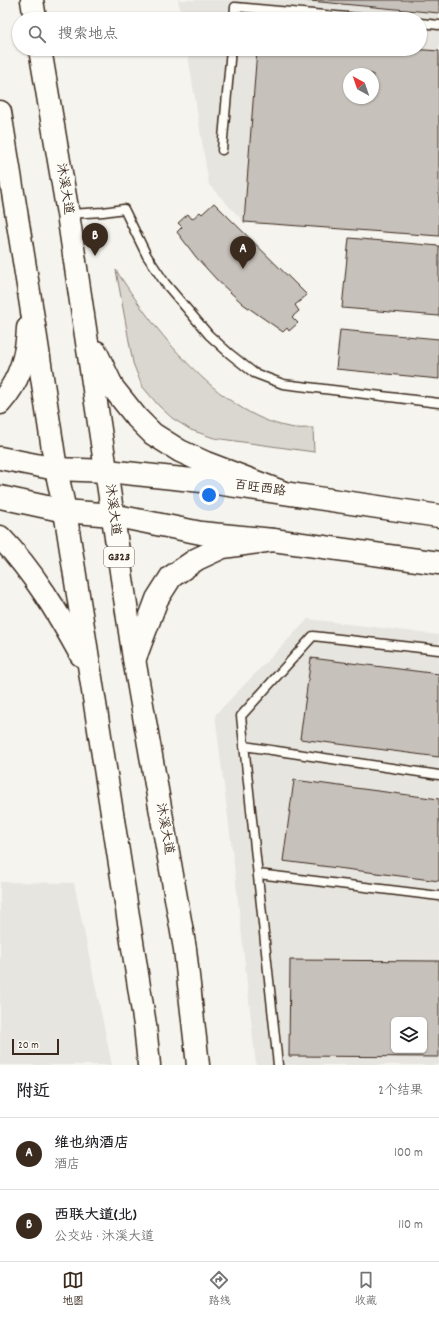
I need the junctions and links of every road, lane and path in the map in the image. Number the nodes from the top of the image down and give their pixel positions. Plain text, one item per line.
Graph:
1 (32, 0) edge
2 (34, 12) edge
3 (235, 12) edge
4 (291, 12) edge
5 (427, 24) edge
6 (439, 25) edge
7 (41, 56) edge
8 (230, 56) edge
9 (0, 112) edge
10 (222, 150) dead end
11 (68, 214) junction
12 (29, 292) junction
13 (85, 327) junction
14 (0, 403) edge
15 (439, 403) edge
16 (0, 458) edge
17 (56, 469) junction
18 (107, 471) junction
19 (282, 492) junction
20 (0, 497) edge
21 (64, 511) junction
22 (112, 515) junction
23 (439, 516) edge
24 (0, 538) edge
25 (273, 540) junction
26 (439, 563) edge
27 (439, 650) edge
28 (134, 659) junction
29 (88, 669) junction
30 (244, 746) junction
31 (439, 775) edge
32 (258, 874) junction
33 (439, 896) edge
34 (149, 1065) edge
35 (198, 1065) edge
36 (278, 1065) edge

1 - 2 main road
3 - 4 lane
5 - 6 lane
7 - 11 main road, 沐溪大道 / G323
8 - 10 lane
9 - 12 main road
11 - 13 main road, 沐溪大道 / G323
11 - 15 lane
12 - 14 main road
12 - 17 main road
13 - 18 main road, 沐溪大道 / G323
13 - 19 main road
16 - 17 main road, 百旺西路
17 - 18 main road, 百旺西路
17 - 21 main road
18 - 19 main road, 百旺西路
18 - 22 main road, 沐溪大道 / G323
19 - 23 main road, 百旺西路
20 - 21 main road
21 - 22 main road
21 - 29 main road
22 - 25 main road
22 - 28 main road, 沐溪大道 / G323
24 - 29 main road
25 - 26 main road
25 - 28 main road
27 - 30 lane
28 - 35 main road, 沐溪大道 / G323
29 - 34 main road
30 - 31 lane
30 - 32 lane
32 - 33 lane
32 - 36 lane

